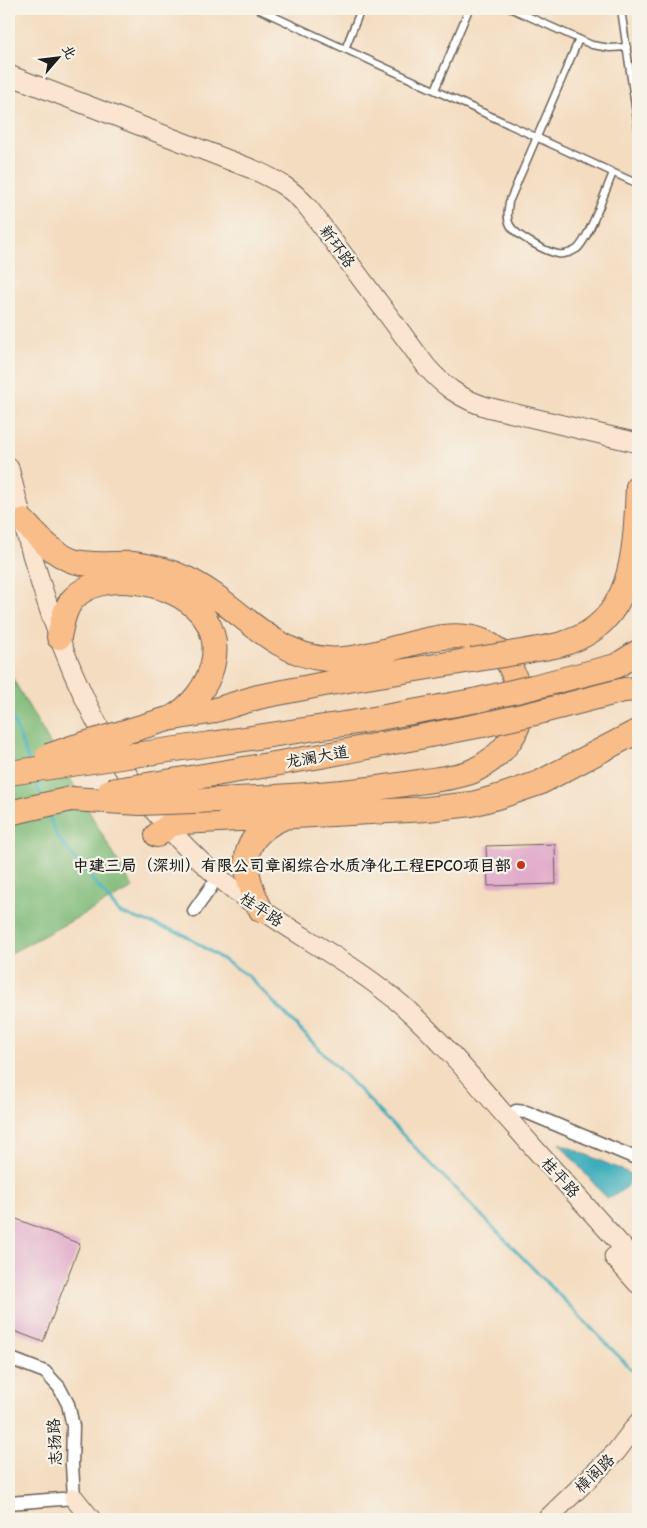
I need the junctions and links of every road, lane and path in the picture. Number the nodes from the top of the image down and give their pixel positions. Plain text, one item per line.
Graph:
1 (258, 9) edge
2 (361, 9) edge
3 (468, 9) edge
4 (512, 9) edge
5 (621, 9) edge
6 (579, 39) junction
7 (627, 47) junction
8 (345, 49) junction
9 (9, 75) edge
10 (9, 88) edge
11 (435, 90) junction
12 (638, 127) edge
13 (537, 137) junction
14 (614, 172) junction
15 (638, 184) edge
16 (638, 443) edge
17 (638, 456) edge
18 (9, 468) edge
19 (638, 487) edge
20 (16, 519) edge
21 (59, 637) junction
22 (638, 652) edge
23 (631, 689) edge
24 (168, 720) junction
25 (638, 731) edge
26 (9, 773) edge
27 (71, 799) junction
28 (9, 813) edge
29 (286, 816) junction
30 (162, 831) junction
31 (210, 887) junction
32 (261, 910) junction
33 (194, 911) dead end
34 (507, 1117) junction
35 (638, 1159) edge
36 (638, 1264) edge
37 (638, 1284) edge
38 (9, 1358) edge
39 (638, 1423) edge
40 (638, 1444) edge
41 (74, 1498) junction
42 (9, 1503) edge
43 (79, 1519) edge
44 (91, 1519) edge
45 (547, 1519) edge
46 (562, 1519) edge

1 - 8 lane
2 - 8 lane
3 - 11 lane
4 - 6 lane
5 - 7 lane
6 - 7 lane
6 - 13 lane
7 - 12 lane
8 - 11 lane
9 - 16 street, 新环路
10 - 17 street, 新环路
11 - 13 lane
13 - 14 lane
13 - 14 lane
14 - 15 lane
18 - 20 street, 桂平路
19 - 24 highway, bridge
20 - 21 street, 桂平路
20 - 27 highway, bridge
20 - 30 street, 桂平路
21 - 24 highway
21 - 30 street, 桂平路
22 - 26 highway, 龙澜大道, bridge
23 - 27 highway, 龙澜大道, bridge
24 - 26 highway, bridge
25 - 29 highway
27 - 28 highway, 龙澜大道
29 - 30 highway
29 - 32 highway
30 - 31 street, 桂平路
30 - 32 street, 桂平路
31 - 33 street
31 - 37 street, 桂平路
32 - 34 street, 桂平路
34 - 35 street
34 - 36 street, 桂平路
38 - 41 street, 志扬路
39 - 45 street, 樟阁路
40 - 46 street, 樟阁路
41 - 42 street
41 - 43 street
41 - 44 street

